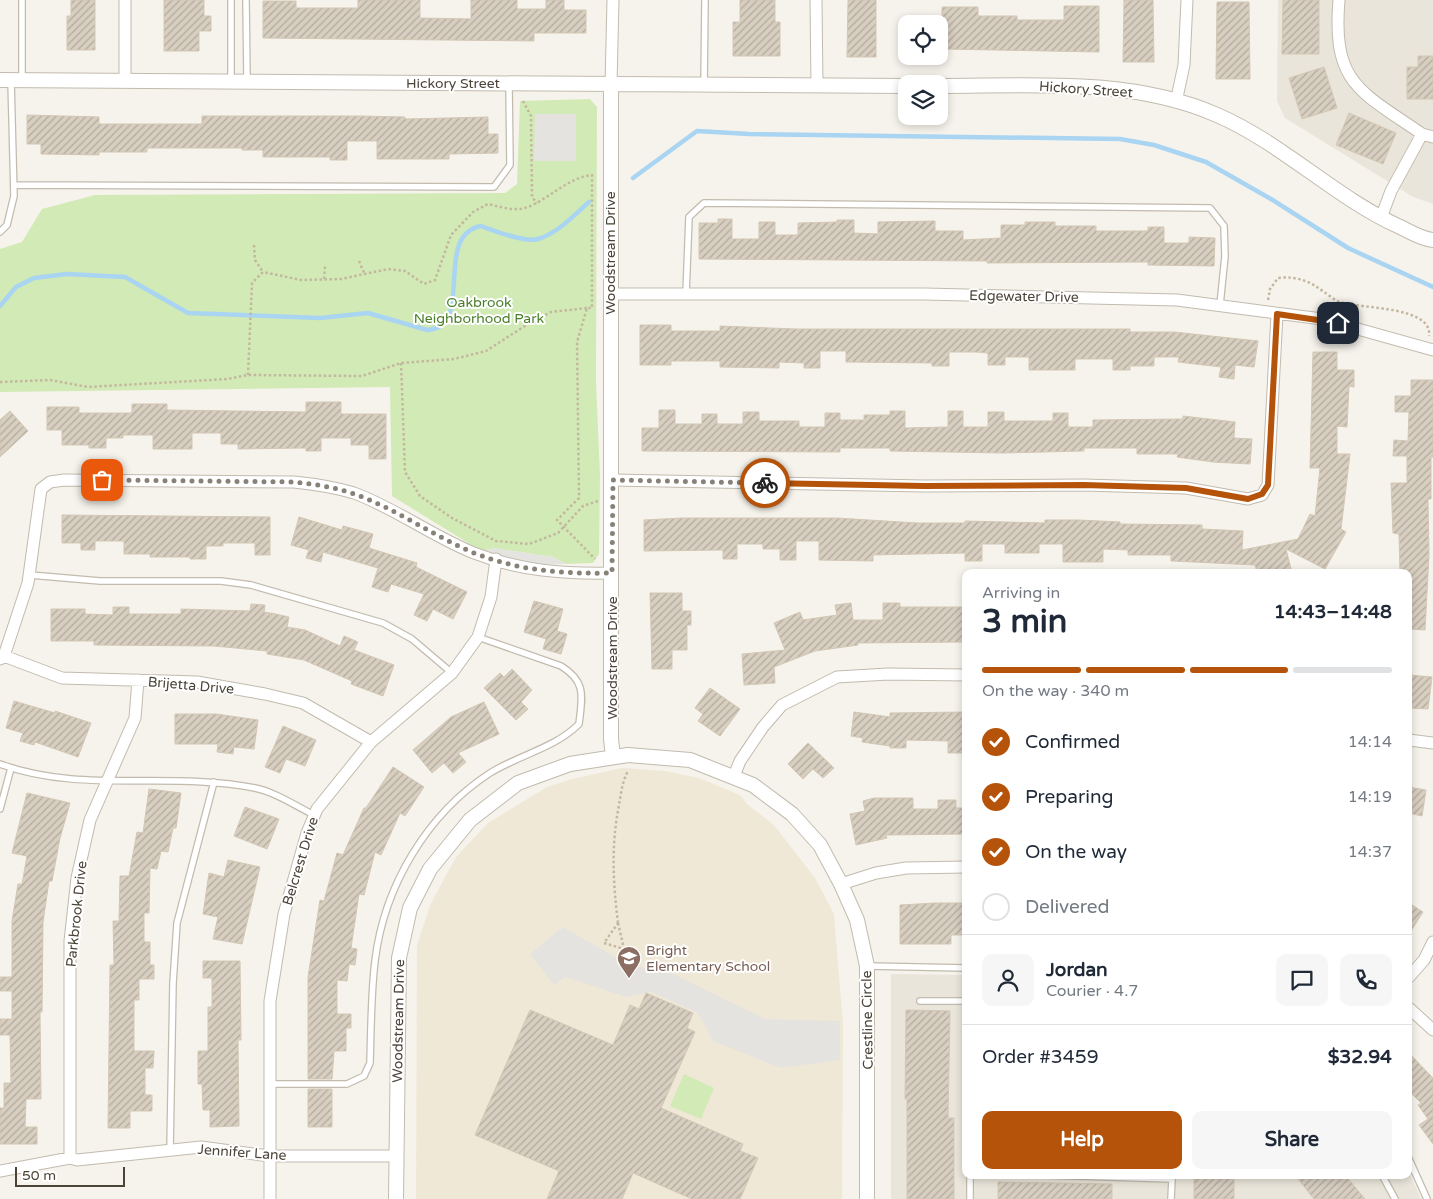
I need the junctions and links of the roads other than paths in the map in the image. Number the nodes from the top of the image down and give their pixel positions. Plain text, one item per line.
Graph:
1 (22, 0) edge
2 (124, 0) edge
3 (231, 0) edge
4 (246, 0) edge
5 (613, 0) edge
6 (705, 0) edge
7 (816, 0) edge
8 (1187, 0) edge
9 (1339, 0) edge
10 (11, 80) edge
11 (124, 81) junction
12 (231, 82) junction
13 (247, 82) junction
14 (509, 84) junction
15 (611, 85) junction
16 (704, 85) junction
17 (816, 85) junction
18 (898, 86) edge
19 (948, 86) edge
20 (1176, 102) junction
21 (1428, 136) edge
22 (14, 184) junction
23 (1381, 218) junction
24 (0, 232) edge
25 (1433, 240) edge
26 (610, 294) junction
27 (686, 294) junction
28 (1220, 305) junction
29 (1277, 314) junction
30 (1431, 345) edge
31 (613, 480) junction
32 (496, 559) junction
33 (612, 573) junction
34 (30, 575) junction
35 (478, 637) junction
36 (2, 658) edge
37 (452, 673) junction
38 (962, 675) edge
39 (138, 680) junction
40 (1412, 740) edge
41 (371, 742) junction
42 (1433, 743) edge
43 (613, 756) junction
44 (0, 764) edge
45 (11, 768) junction
46 (734, 776) junction
47 (108, 779) junction
48 (214, 782) junction
49 (0, 809) edge
50 (314, 815) junction
51 (962, 867) edge
52 (842, 884) junction
53 (1433, 942) edge
54 (867, 966) junction
55 (962, 968) edge
56 (1412, 974) edge
57 (920, 1001) dead end
58 (962, 1001) edge
59 (1412, 1011) edge
60 (1433, 1030) edge
61 (270, 1084) junction
62 (170, 1150) junction
63 (269, 1156) junction
64 (396, 1156) junction
65 (70, 1158) junction
66 (1412, 1164) edge
67 (0, 1171) edge
68 (970, 1179) edge
69 (1172, 1179) edge
70 (1384, 1179) edge
71 (270, 1199) edge
72 (396, 1199) edge
73 (867, 1199) edge
74 (970, 1199) edge
75 (1171, 1199) edge
76 (1395, 1199) edge
77 (1427, 1199) edge

1 - 10 lane
2 - 11 street
3 - 12 lane
4 - 13 lane
5 - 15 street, Woodstream Drive
6 - 16 lane
7 - 17 street
8 - 20 street
9 - 21 street
10 - 11 street, Hickory Street
10 - 22 lane
11 - 12 street, Hickory Street
12 - 13 street, Hickory Street
13 - 14 street, Hickory Street
14 - 15 street, Hickory Street
14 - 22 lane
15 - 16 street, Hickory Street
15 - 26 street, Woodstream Drive
16 - 17 street, Hickory Street
17 - 18 street, Hickory Street
19 - 20 street, Hickory Street
20 - 23 street, Hickory Street
21 - 23 street
22 - 24 lane
23 - 25 street, Hickory Street
26 - 27 street, Edgewater Drive
26 - 31 street, Woodstream Drive
27 - 28 street, Edgewater Drive
27 - 28 lane
28 - 29 street, Edgewater Drive
29 - 30 street, Edgewater Drive
29 - 31 street
31 - 33 street, Woodstream Drive
32 - 33 street
32 - 34 street
32 - 35 street, Belcrest Drive
33 - 43 street, Woodstream Drive
34 - 36 street
34 - 37 lane
35 - 37 street, Belcrest Drive
35 - 61 lane
36 - 39 street, Brijetta Drive
37 - 41 street, Belcrest Drive
38 - 46 street
39 - 41 street, Brijetta Drive
39 - 47 street, Parkbrook Drive
40 - 42 street
41 - 50 street, Belcrest Drive
43 - 46 street, Crestline Circle
43 - 64 street, Woodstream Drive
44 - 45 lane
45 - 47 lane
45 - 49 lane
46 - 52 street, Crestline Circle
47 - 48 lane
47 - 65 street, Parkbrook Drive
48 - 50 lane
48 - 62 lane
50 - 61 street, Belcrest Drive
51 - 52 street
52 - 54 street, Crestline Circle
53 - 56 street
54 - 55 lane
54 - 73 street, Crestline Circle
57 - 58 lane
59 - 60 street
61 - 63 street, Belcrest Drive
62 - 63 street, Jennifer Lane
62 - 65 street, Jennifer Lane
63 - 64 street, Jennifer Lane
63 - 71 street, Belcrest Drive
64 - 72 street, Woodstream Drive
65 - 67 street, Jennifer Lane
66 - 77 lane
68 - 74 lane
69 - 75 lane
70 - 76 lane

